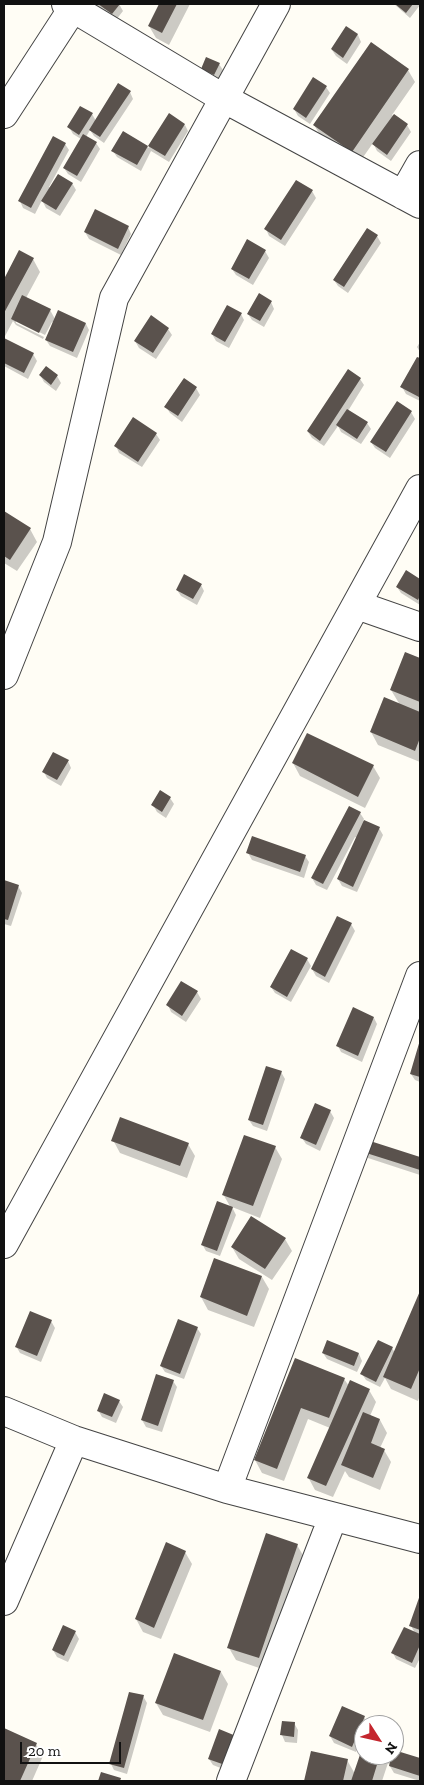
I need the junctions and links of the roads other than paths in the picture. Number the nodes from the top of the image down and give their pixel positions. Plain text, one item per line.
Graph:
1 (276, 4) edge
2 (69, 6) edge
3 (223, 98) junction
4 (4, 114) edge
5 (420, 165) edge
6 (412, 199) edge
7 (420, 489) edge
8 (356, 605) junction
9 (420, 627) edge
10 (4, 675) edge
11 (420, 976) edge
12 (4, 1244) edge
13 (4, 1411) edge
14 (74, 1440) junction
15 (227, 1488) junction
16 (333, 1517) junction
17 (420, 1539) edge
18 (4, 1601) edge
19 (231, 1781) edge

1 - 3 street
2 - 3 street
2 - 4 street
3 - 6 street
3 - 10 street
5 - 6 street
7 - 8 street
8 - 9 street
8 - 12 street
11 - 15 street
13 - 14 street
14 - 15 street
14 - 18 street
15 - 16 street
16 - 17 street
16 - 19 street

